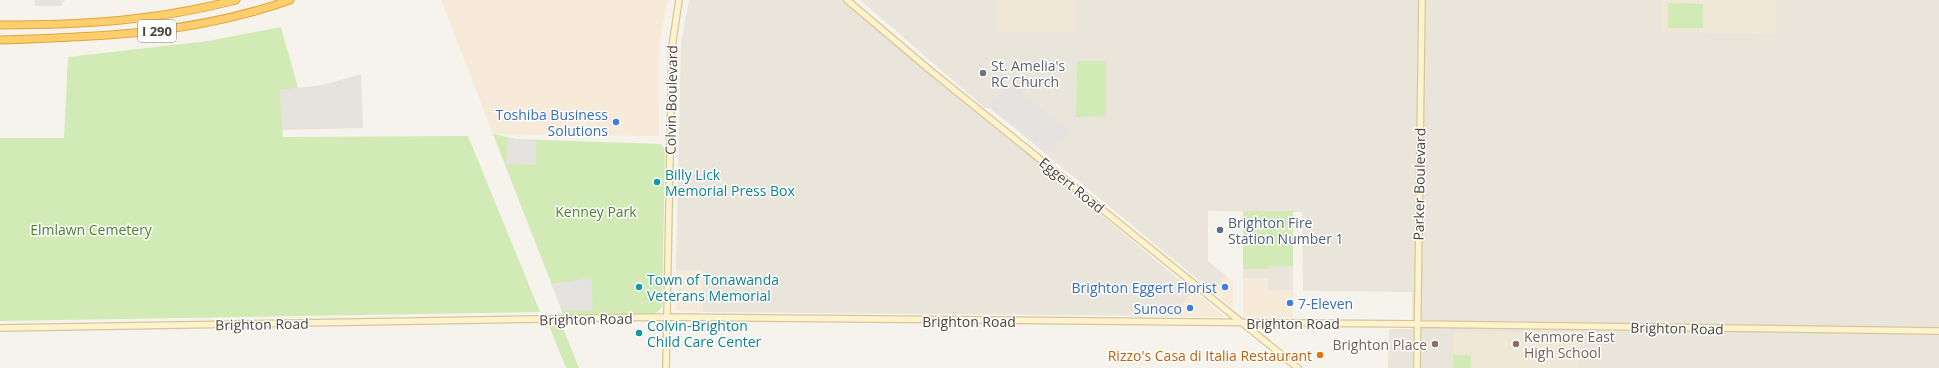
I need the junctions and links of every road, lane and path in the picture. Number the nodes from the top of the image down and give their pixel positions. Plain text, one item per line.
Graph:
1 (236, 0) edge
2 (290, 0) edge
3 (679, 0) edge
4 (847, 0) edge
5 (1422, 0) edge
6 (0, 25) edge
7 (0, 40) edge
8 (666, 317) junction
9 (1242, 322) junction
10 (1417, 324) junction
11 (0, 328) edge
12 (1939, 331) edge
13 (666, 368) edge
14 (1298, 368) edge
15 (1417, 368) edge

1 - 6 highway, I 290
2 - 7 highway, I 290
3 - 8 street, Colvin Boulevard
4 - 9 street, Eggert Road
5 - 10 street, Parker Boulevard
8 - 9 street, Brighton Road
8 - 11 street, Brighton Road
8 - 13 street, Colvin Boulevard
9 - 10 street, Brighton Road
9 - 14 street, Eggert Road
10 - 12 street, Brighton Road
10 - 15 street, Parker Boulevard

